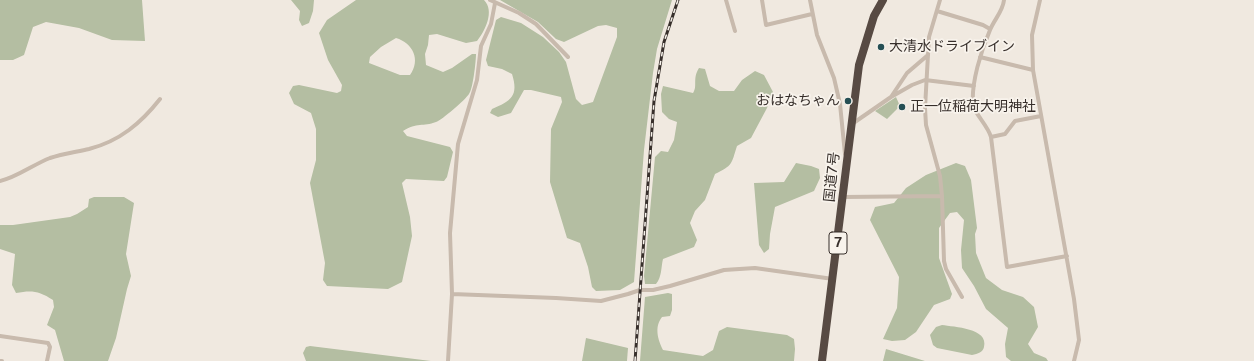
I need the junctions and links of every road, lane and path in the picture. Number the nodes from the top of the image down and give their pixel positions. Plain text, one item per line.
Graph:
1 (490, 0) edge
2 (726, 0) edge
3 (762, 0) edge
4 (810, 0) edge
5 (883, 0) edge
6 (940, 0) edge
7 (1004, 0) edge
8 (1040, 0) edge
9 (494, 1) edge
10 (937, 11) junction
11 (812, 14) junction
12 (990, 29) junction
13 (734, 31) dead end
14 (928, 55) junction
15 (568, 57) dead end
16 (980, 57) junction
17 (1033, 70) junction
18 (925, 80) junction
19 (974, 86) junction
20 (891, 97) junction
21 (160, 99) dead end
22 (1041, 116) junction
23 (851, 124) junction
24 (991, 137) junction
25 (846, 160) junction
26 (0, 181) edge
27 (942, 196) junction
28 (843, 197) junction
29 (1067, 256) junction
30 (834, 279) junction
31 (452, 294) junction
32 (962, 297) dead end
33 (0, 336) edge
34 (47, 361) edge
35 (448, 361) edge
36 (822, 361) edge
37 (1074, 361) edge

1 - 9 street
2 - 13 street
3 - 11 street
4 - 11 street
5 - 23 highway, 国道7号 / 7
6 - 10 street
7 - 12 street
8 - 17 street
9 - 15 street
9 - 31 street
10 - 12 street
10 - 14 street
11 - 25 street
12 - 16 street
14 - 18 street
14 - 20 street
16 - 17 street
16 - 19 street
17 - 22 street
18 - 19 street
18 - 20 street
18 - 27 street
19 - 24 street
20 - 23 street
21 - 26 street
22 - 24 street
22 - 29 street
23 - 25 highway, 国道7号 / 7
24 - 29 street
25 - 28 highway, 国道7号 / 7
27 - 28 street
27 - 32 street
28 - 30 highway, 国道7号 / 7
29 - 37 street
30 - 31 street
30 - 36 highway, 国道7号 / 7
31 - 35 street
33 - 34 street

